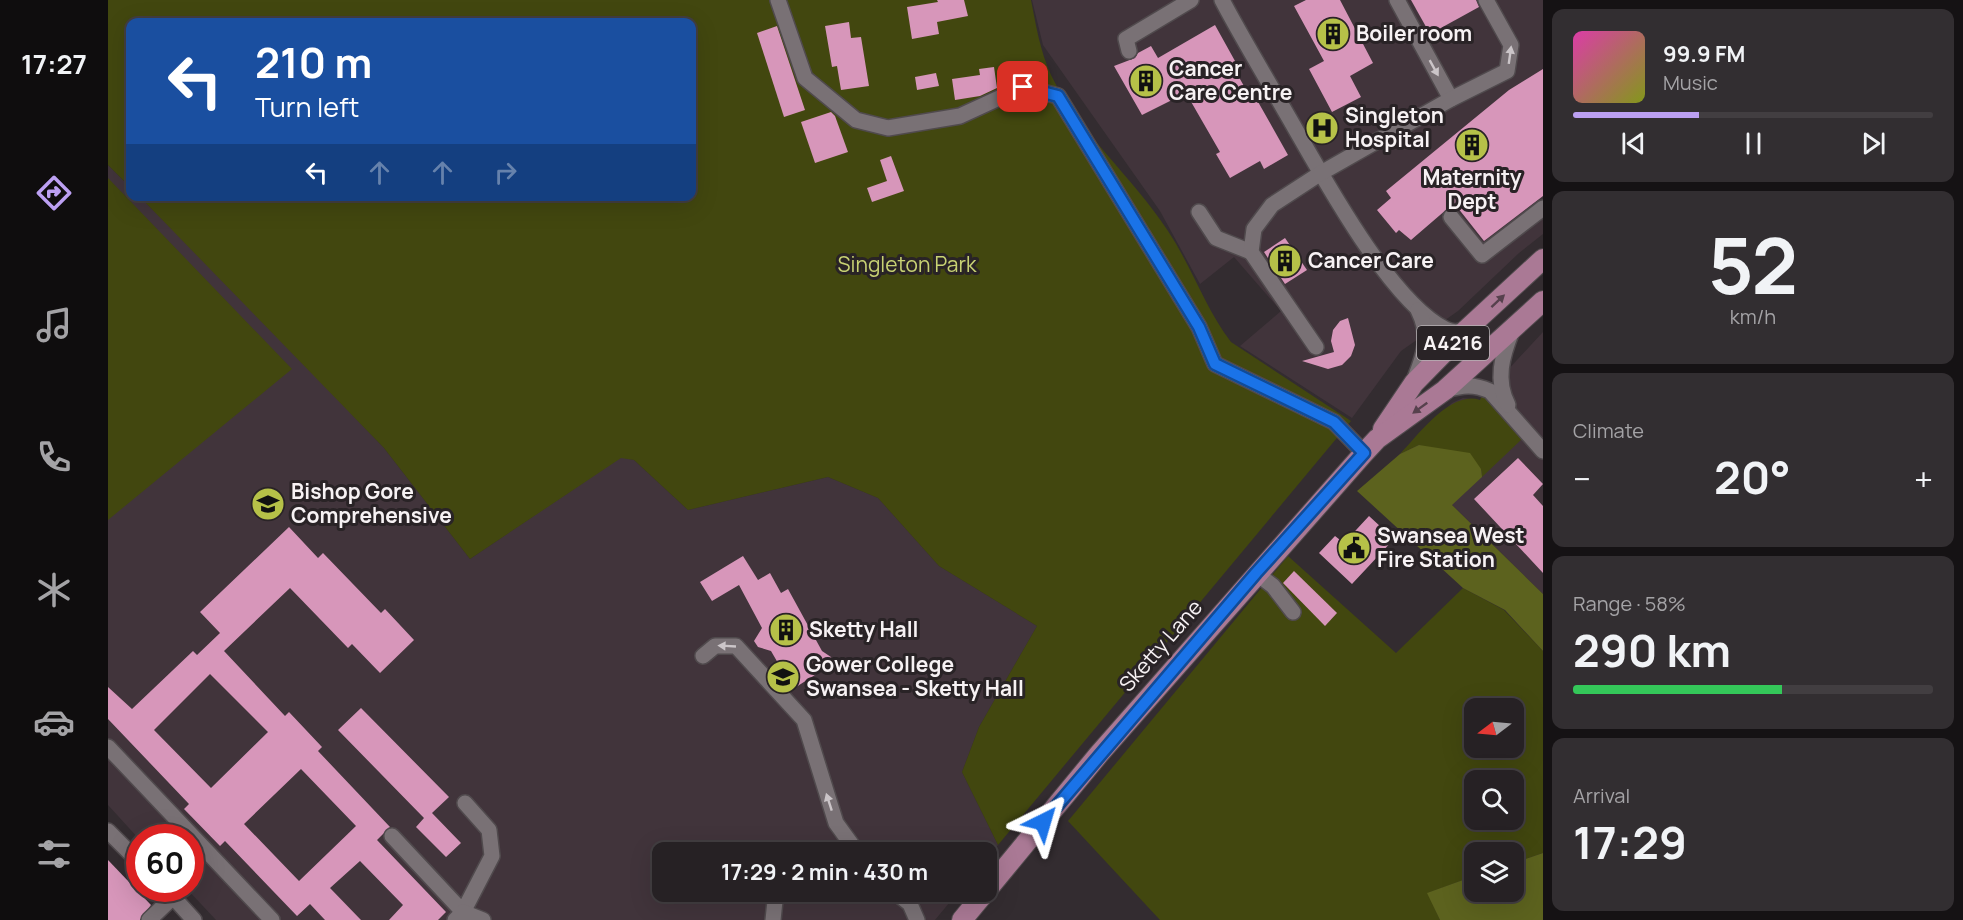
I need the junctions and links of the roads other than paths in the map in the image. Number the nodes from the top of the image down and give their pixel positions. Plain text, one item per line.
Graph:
1 (778, 0) edge
2 (1191, 0) edge
3 (1222, 0) edge
4 (1396, 0) edge
5 (1486, 0) edge
6 (1129, 51) dead end
7 (1451, 99) junction
8 (1321, 173) junction
9 (1543, 208) edge
10 (1199, 212) dead end
11 (1451, 217) dead end
12 (1251, 252) junction
13 (1543, 259) edge
14 (1543, 301) edge
15 (1416, 307) junction
16 (1513, 328) junction
17 (1467, 329) junction
18 (1316, 347) dead end
19 (1414, 383) junction
20 (1445, 390) junction
21 (1512, 413) junction
22 (1370, 446) junction
23 (1543, 451) edge
24 (1256, 573) junction
25 (1293, 612) dead end
26 (703, 656) dead end
27 (108, 747) edge
28 (465, 803) dead end
29 (108, 831) edge
30 (392, 836) dead end
31 (850, 842) edge
32 (126, 849) edge
33 (997, 878) edge
34 (162, 902) edge
35 (177, 902) edge
36 (775, 902) edge
37 (908, 902) edge
38 (977, 902) edge
39 (459, 916) edge
40 (149, 920) edge
41 (194, 920) edge
42 (272, 920) edge
43 (483, 920) edge
44 (773, 920) edge
45 (917, 920) edge
46 (962, 920) edge

1 - 22 street
2 - 6 street
3 - 8 street
4 -> 7 street
7 -> 5 street
7 - 8 street
8 - 12 street
8 - 15 street
9 - 11 street
10 - 12 street
12 - 18 street
17 -> 13 main road, Sketty Lane / A4216
14 - 16 main road, Sketty Lane / A4216
15 - 17 street
15 - 19 street
16 - 20 main road, Sketty Lane / A4216
16 - 21 street
17 - 19 main road, Sketty Lane / A4216
19 - 22 main road, Sketty Lane / A4216
20 - 21 street
20 -> 22 main road, Sketty Lane / A4216
21 - 23 street
22 - 24 main road, Sketty Lane / A4216
24 - 25 street
24 - 33 main road, Sketty Lane / A4216
31 -> 26 street
27 - 42 street
28 - 39 street
29 - 32 street
30 - 39 street
34 - 40 street
35 - 41 street
36 - 44 street
37 - 45 street
38 - 46 main road, Sketty Lane / A4216
39 - 43 street

